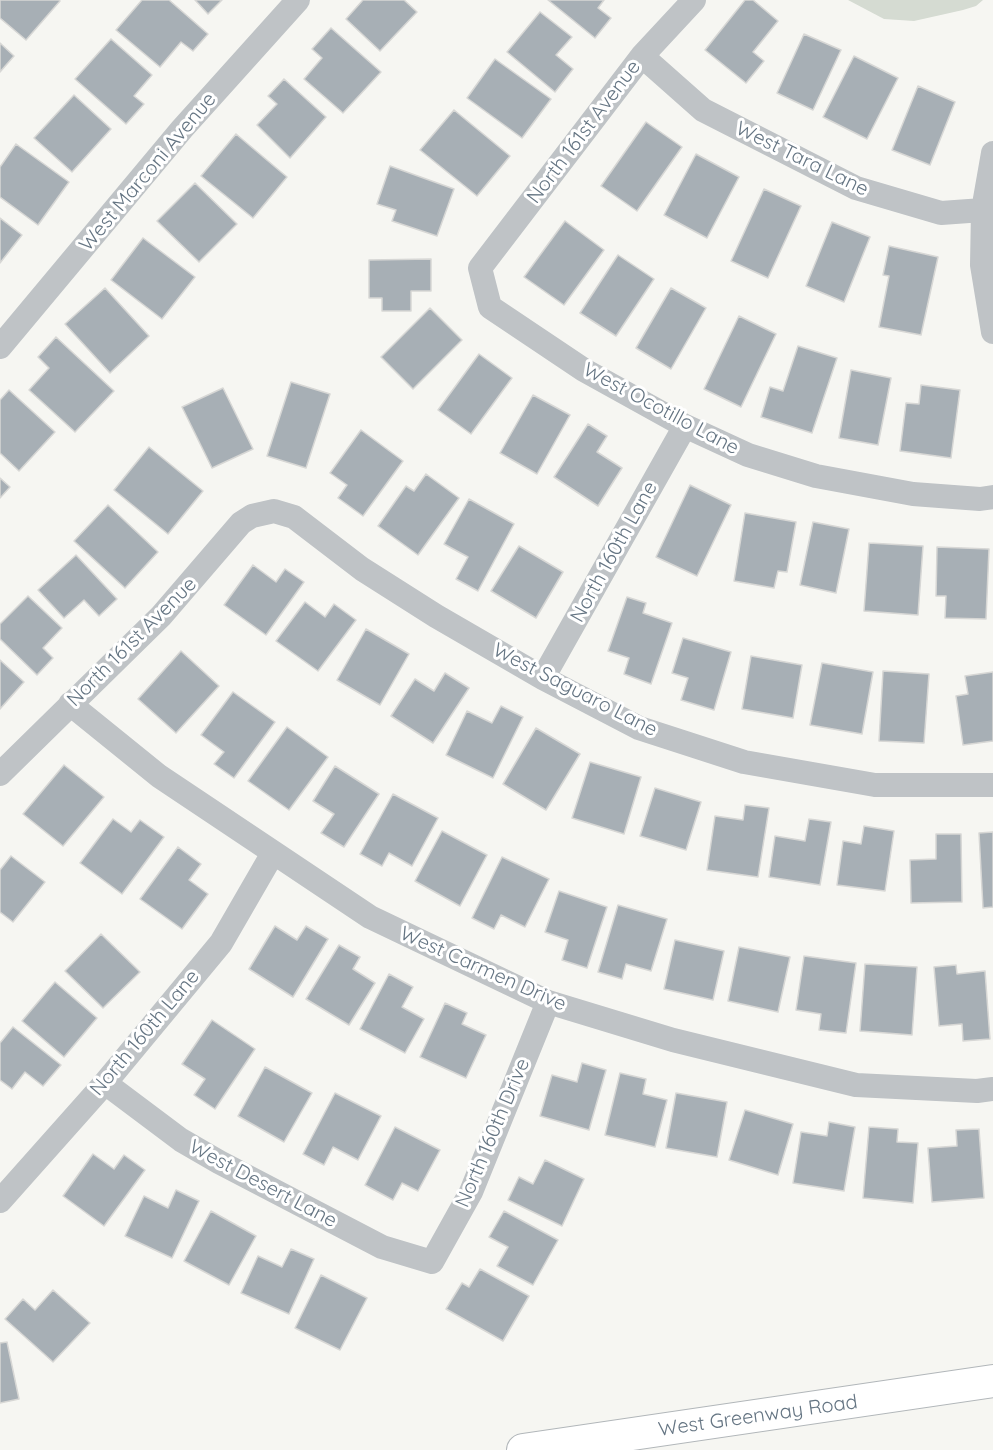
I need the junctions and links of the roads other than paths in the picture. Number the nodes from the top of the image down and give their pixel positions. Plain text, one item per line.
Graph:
1 (298, 0) edge
2 (694, 0) edge
3 (642, 56) junction
4 (993, 153) edge
5 (983, 210) junction
6 (480, 268) joint
7 (993, 332) edge
8 (0, 347) edge
9 (685, 426) junction
10 (993, 497) edge
11 (263, 512) joint
12 (543, 678) junction
13 (70, 704) junction
14 (0, 774) edge
15 (993, 785) edge
16 (273, 853) junction
17 (548, 1002) junction
18 (105, 1083) junction
19 (993, 1089) edge
20 (0, 1201) edge
21 (432, 1262) joint
22 (993, 1381) edge
23 (524, 1450) edge

1 - 8 street, West Marconi Avenue
2 - 3 street, North 161st Avenue
3 - 5 street, West Tara Lane
3 - 6 street, North 161st Avenue
4 - 5 street
5 - 7 street
6 - 9 street, West Ocotillo Lane
9 - 10 street, West Ocotillo Lane
9 - 12 street, North 160th Lane
11 - 12 street, West Saguaro Lane
11 - 13 street, North 161st Avenue
12 - 15 street, West Saguaro Lane
13 - 14 street, North 161st Avenue
13 - 16 street, West Carmen Drive
16 - 17 street, West Carmen Drive
16 - 18 street, North 160th Lane
17 - 19 street, West Carmen Drive
17 - 21 street, North 160th Drive
18 - 20 street, North 160th Lane
18 - 21 street, West Desert Lane
22 - 23 main road, West Greenway Road

